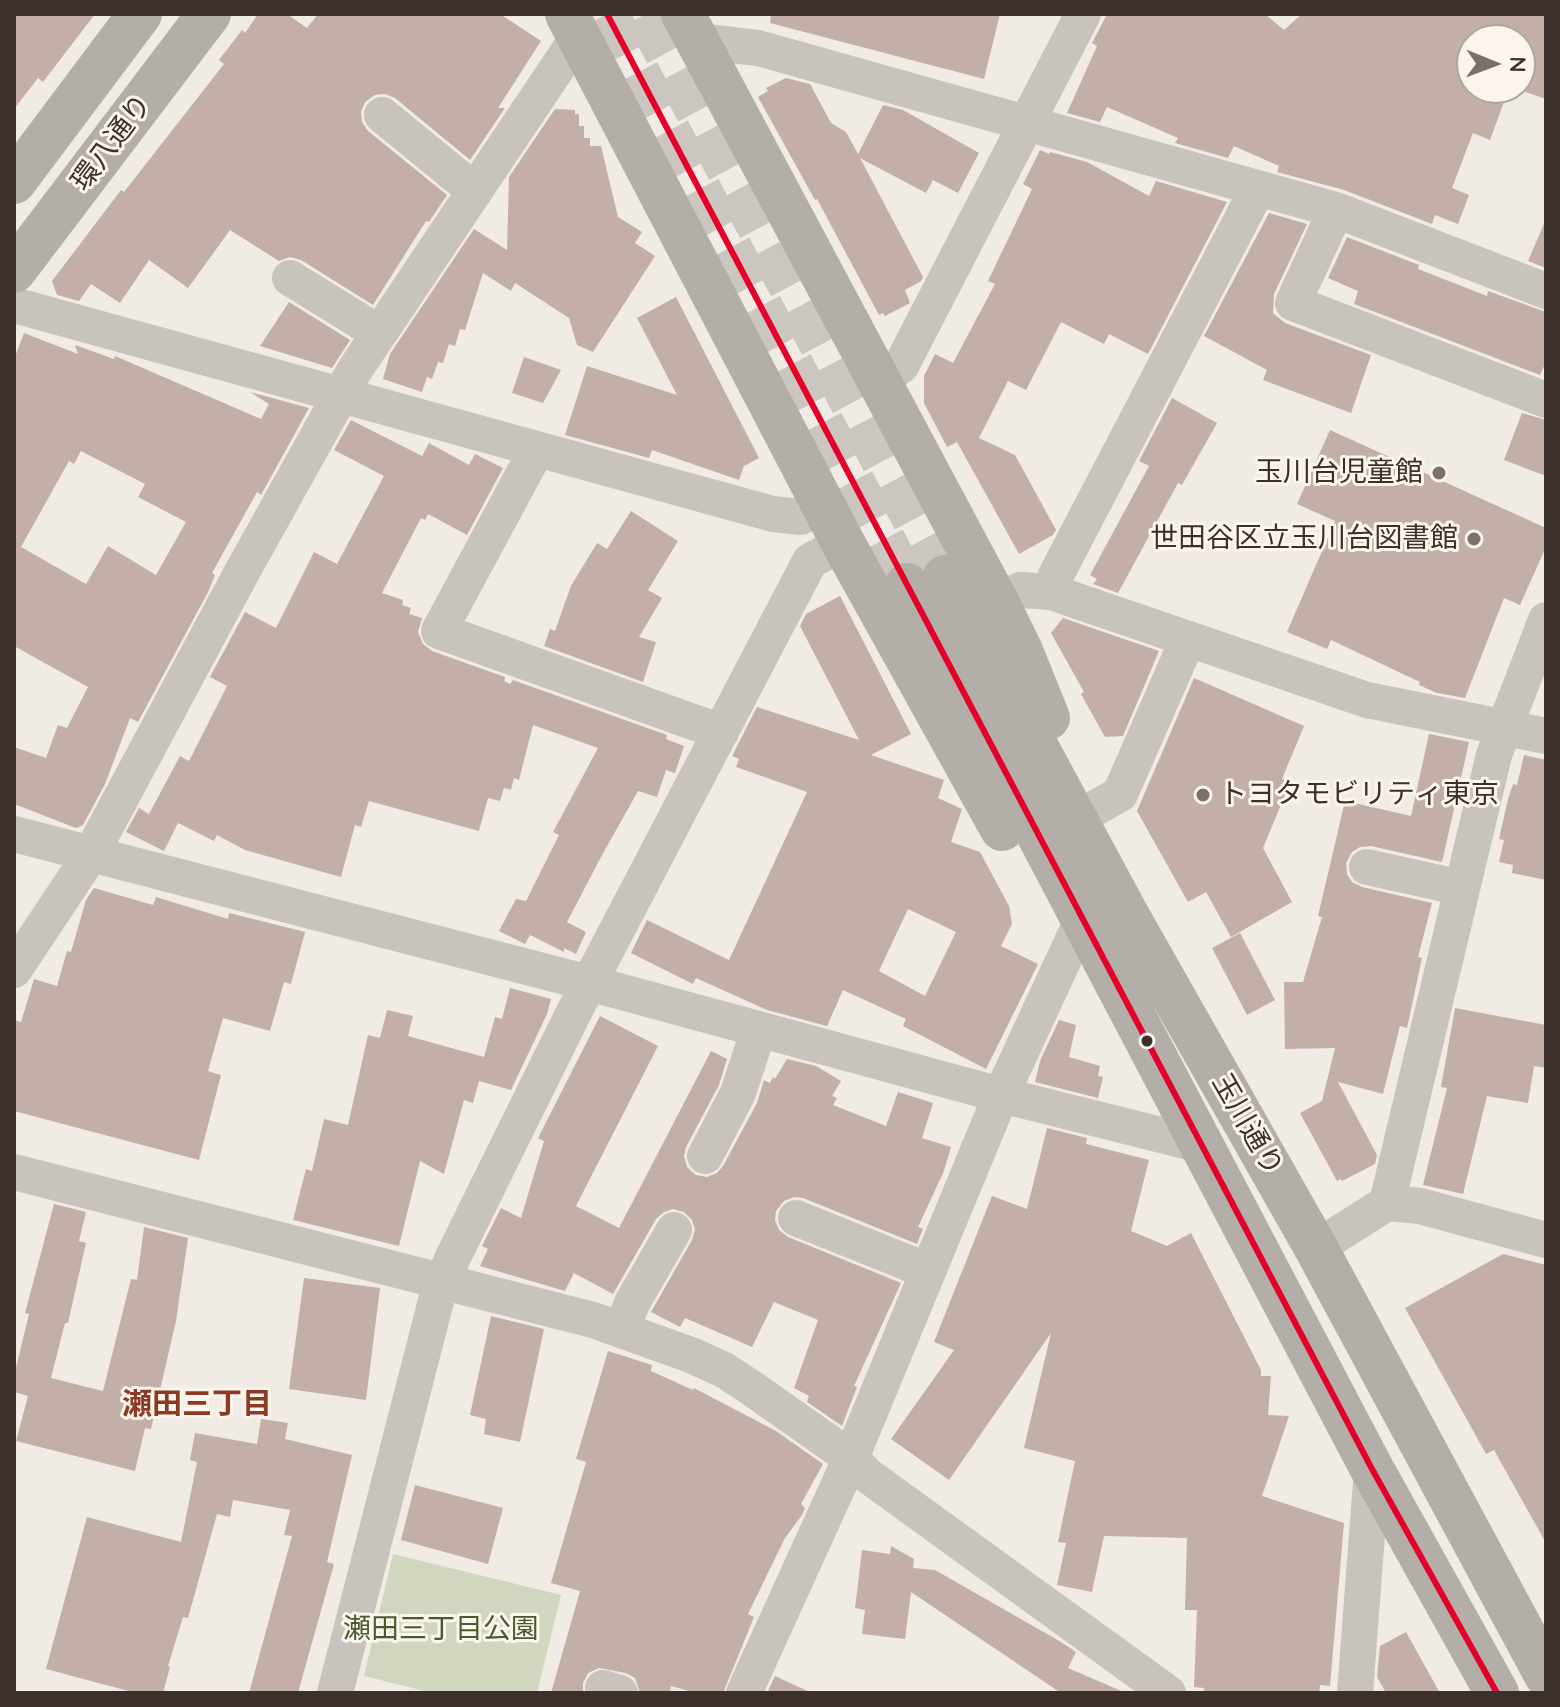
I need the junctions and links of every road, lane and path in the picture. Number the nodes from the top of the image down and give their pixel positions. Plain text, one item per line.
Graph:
1 (140, 14) edge
2 (209, 14) edge
3 (1083, 14) edge
4 (572, 25) edge
5 (690, 27) edge
6 (382, 115) dead end
7 (1026, 121) junction
8 (14, 182) edge
9 (1258, 188) junction
10 (475, 191) junction
11 (1336, 210) junction
12 (14, 271) edge
13 (290, 278) dead end
14 (1546, 291) edge
15 (14, 305) edge
16 (379, 333) junction
17 (877, 380) junction
18 (339, 396) junction
19 (1546, 400) edge
20 (537, 449) junction
21 (823, 505) junction
22 (843, 543) junction
23 (1051, 592) junction
24 (996, 600) junction
25 (1546, 620) edge
26 (1188, 639) junction
27 (1505, 727) junction
28 (721, 732) junction
29 (1546, 736) edge
30 (1087, 813) junction
31 (14, 834) edge
32 (91, 854) junction
33 (1367, 867) dead end
34 (1462, 888) junction
35 (1126, 913) junction
36 (1083, 918) junction
37 (14, 970) edge
38 (589, 983) junction
39 (759, 1029) junction
40 (1001, 1095) junction
41 (1201, 1145) junction
42 (705, 1156) dead end
43 (14, 1172) edge
44 (1387, 1203) junction
45 (796, 1218) dead end
46 (674, 1230) dead end
47 (1546, 1240) edge
48 (1316, 1248) junction
49 (928, 1271) junction
50 (442, 1283) junction
51 (622, 1329) junction
52 (851, 1458) junction
53 (1372, 1469) junction
54 (1546, 1675) edge
55 (335, 1693) edge
56 (744, 1693) edge
57 (1168, 1693) edge
58 (1355, 1693) edge
59 (1497, 1693) edge

1 - 8 highway, 環八通り
2 - 12 highway, 環八通り
3 - 7 street
4 - 10 street
4 - 21 highway
5 - 7 street
5 - 17 highway
6 - 10 street
7 - 9 street
7 - 17 street
9 - 11 street
9 - 23 street
10 - 16 street
11 - 14 street
11 - 19 street
13 - 16 street
15 - 18 street
16 - 18 street
17 - 24 highway
18 - 20 street
18 - 32 street
20 - 21 street
20 - 28 street
21 - 22 highway
22 - 28 street
22 - 36 highway
23 - 24 street
23 - 26 street
24 - 30 highway
25 - 27 street
26 - 27 street
26 - 30 street
27 - 29 street
27 - 34 street
28 - 38 street
30 - 35 highway
31 - 32 street
32 - 37 street
32 - 38 street
33 - 34 street
34 - 44 street
35 - 36 highway, 玉川通り
35 - 48 highway, 玉川通り
36 - 40 street
36 - 41 highway, 玉川通り
38 - 39 street
38 - 50 street
39 - 40 street
39 - 42 street
40 - 41 street
40 - 49 street
41 - 53 highway, 玉川通り
43 - 50 street
44 - 47 street
44 - 48 street
45 - 49 street
46 - 51 street
48 - 54 highway, 玉川通り
49 - 52 street
50 - 51 street
50 - 55 street
51 - 52 street
52 - 56 street
52 - 57 street
53 - 58 street
53 - 59 highway, 玉川通り

